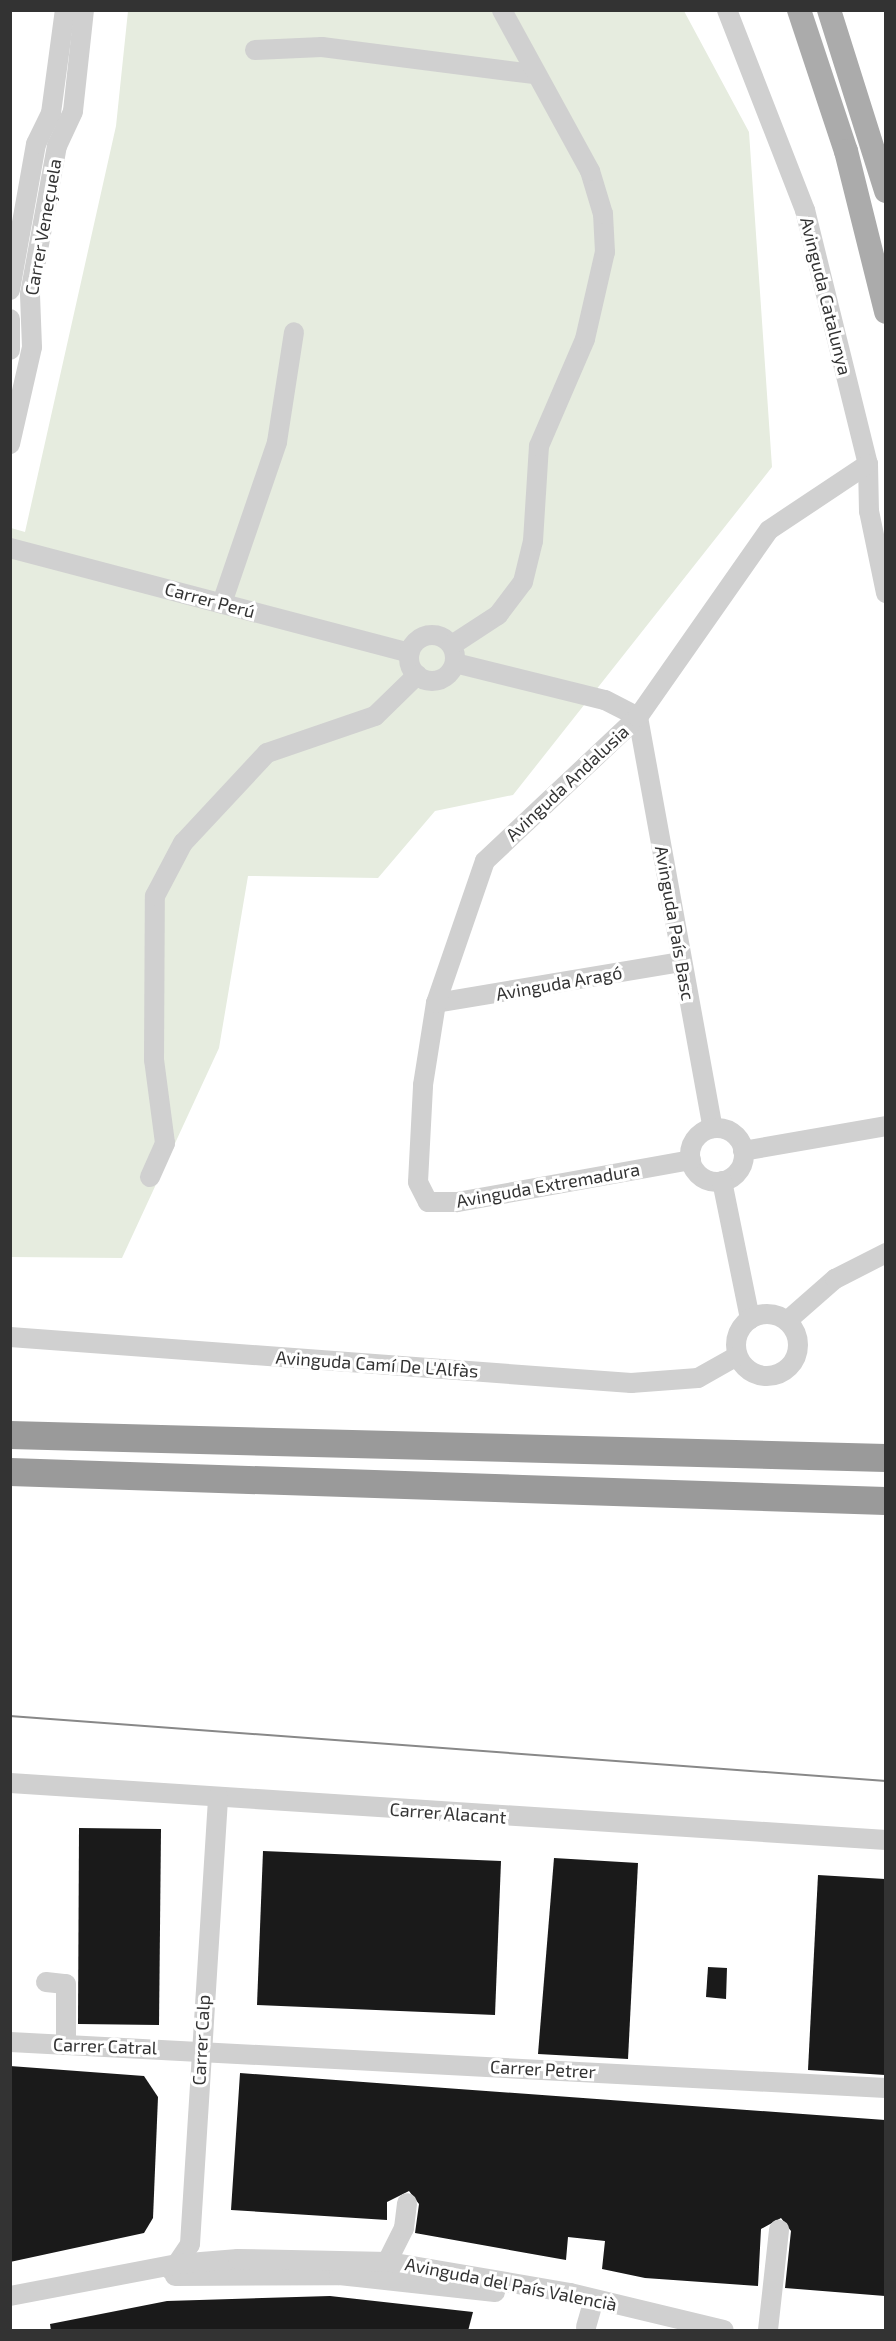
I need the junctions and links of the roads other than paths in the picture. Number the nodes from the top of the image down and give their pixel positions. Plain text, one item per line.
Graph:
1 (65, 10) edge
2 (84, 10) edge
3 (502, 10) edge
4 (727, 10) edge
5 (799, 10) edge
6 (829, 10) edge
7 (255, 50) dead end
8 (534, 74) junction
9 (885, 191) edge
10 (10, 290) edge
11 (885, 312) edge
12 (10, 319) edge
13 (294, 332) dead end
14 (10, 350) edge
15 (10, 444) edge
16 (868, 464) junction
17 (10, 548) edge
18 (885, 593) edge
19 (222, 603) junction
20 (409, 653) junction
21 (453, 654) junction
22 (417, 675) junction
23 (638, 717) junction
24 (682, 962) junction
25 (435, 1003) junction
26 (885, 1126) edge
27 (713, 1128) junction
28 (743, 1150) junction
29 (691, 1160) junction
30 (150, 1177) dead end
31 (722, 1181) junction
32 (418, 1182) joint
33 (885, 1253) edge
34 (750, 1319) junction
35 (787, 1321) junction
36 (10, 1337) edge
37 (737, 1356) junction
38 (10, 1435) edge
39 (885, 1458) edge
40 (10, 1472) edge
41 (885, 1501) edge
42 (10, 1783) edge
43 (218, 1797) junction
44 (885, 1840) edge
45 (46, 1982) dead end
46 (10, 2042) edge
47 (66, 2045) junction
48 (201, 2050) junction
49 (885, 2088) edge
50 (407, 2203) dead end
51 (779, 2230) dead end
52 (172, 2270) junction
53 (384, 2270) junction
54 (10, 2296) edge
55 (10, 2308) edge
56 (670, 2331) edge
57 (724, 2331) edge
58 (768, 2331) edge

1 - 10 street, Carrer Veneçuela
2 - 15 street, Carrer Veneçuela
3 - 8 street
4 - 16 street, Avinguda Catalunya
5 - 11 main road
6 - 9 main road
7 - 8 street
8 - 21 street
12 - 14 street
13 - 19 street
16 - 18 street, Avinguda Catalunya
16 - 23 street, Avinguda Andalusia
17 - 19 street, Carrer Perú
19 - 20 street, Carrer Perú
20 - 21 street
20 - 22 street
21 - 22 street
21 - 23 street
22 - 30 street
23 - 24 street, Avinguda País Basc
23 - 25 street, Avinguda Andalusia
24 - 25 street, Avinguda Aragó
24 - 27 street, Avinguda País Basc
25 - 32 street, Avinguda Andalusia
26 - 28 street
27 - 28 street
27 - 29 street
28 - 31 street
29 - 31 street
29 - 32 street, Avinguda Extremadura
31 - 34 street
33 - 35 street
34 - 35 street
34 - 37 street
35 - 37 street
36 - 37 street, Avinguda Camí De L'Alfàs
38 - 39 highway
40 - 41 highway
42 - 43 street, Carrer Alacant
43 - 44 street, Carrer Alacant
43 - 48 street, Carrer Calp
45 - 47 street
46 - 47 street, Carrer Catral
47 - 48 street, Carrer Catral
48 - 49 street, Carrer Petrer
48 - 52 street, Carrer Calp
50 - 53 street
51 - 58 street
52 - 53 street, Avinguda del País Valencià
52 - 54 street, Avinguda del País Valencià
52 - 55 street, Avinguda del País Valencià
53 - 56 street, Avinguda del País Valencià
53 - 57 street, Avinguda del País Valencià

